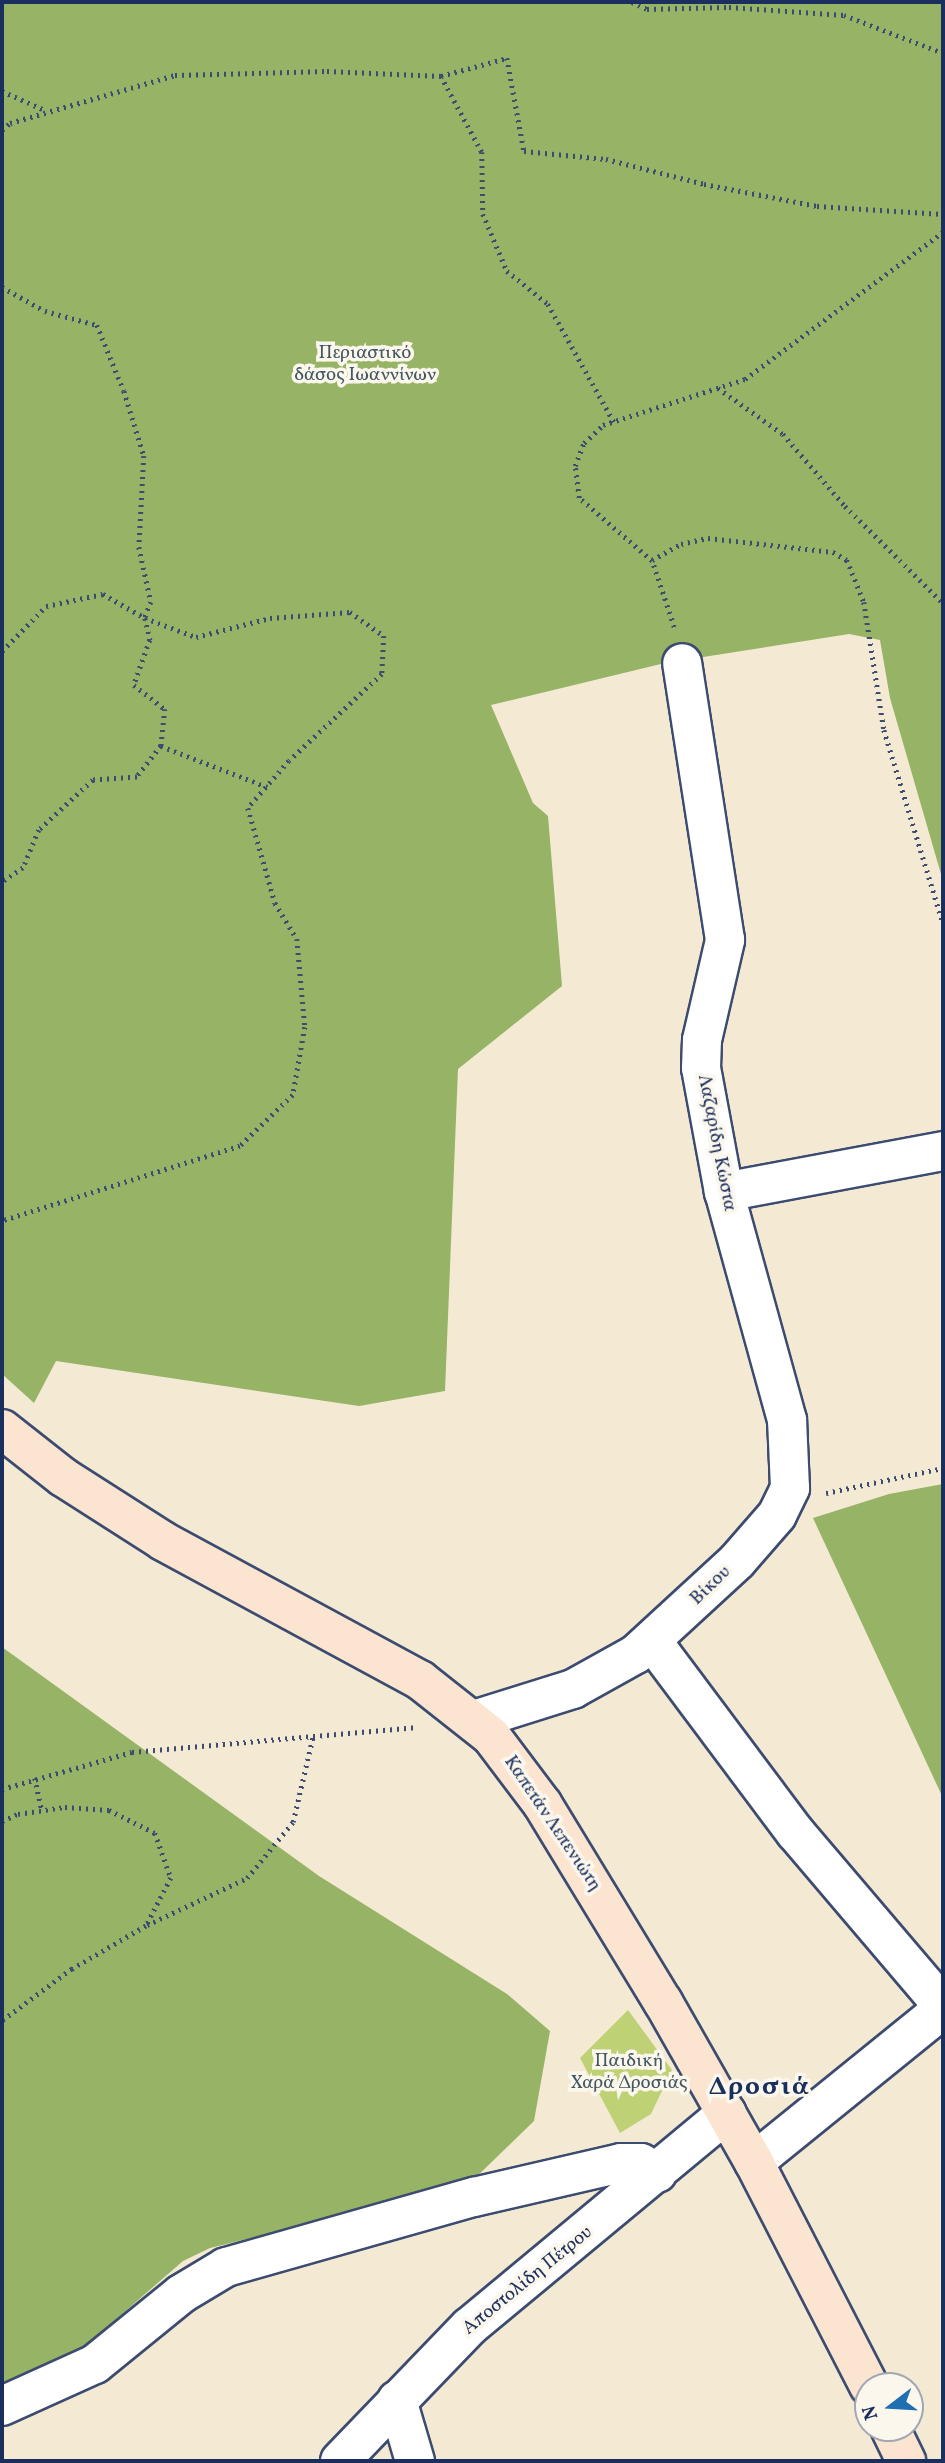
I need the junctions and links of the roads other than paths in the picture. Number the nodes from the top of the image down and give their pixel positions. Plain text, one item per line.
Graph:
1 (682, 663) road end
2 (943, 1151) edge
3 (724, 1192) junction
4 (2, 1429) edge
5 (788, 1496) joint
6 (652, 1641) junction
7 (474, 1720) junction
8 (943, 2008) edge
9 (727, 2113) junction
10 (754, 2162) junction
11 (657, 2173) junction
12 (862, 2372) edge
13 (397, 2400) junction
14 (2, 2406) edge
15 (897, 2442) edge
16 (340, 2461) edge
17 (415, 2461) edge
18 (906, 2461) edge

1 - 3 street, Λαζαρίδη Κώστα
2 - 3 street
3 - 5 street, Λαζαρίδη Κώστα
4 - 7 street, Καπετάν Λεπενιώτη
5 - 6 street, Βίκου
6 - 7 street, Βίκου
6 - 8 street
7 - 9 street, Καπετάν Λεπενιώτη
8 - 10 street
9 - 10 street, Καπετάν Λεπενιώτη
9 - 11 street, Αποστολίδη Πέτρου
10 - 12 street, Καπετάν Λεπενιώτη
11 - 13 street, Αποστολίδη Πέτρου
11 - 14 street
13 - 16 street, Αποστολίδη Πέτρου
13 - 17 street
15 - 18 street

